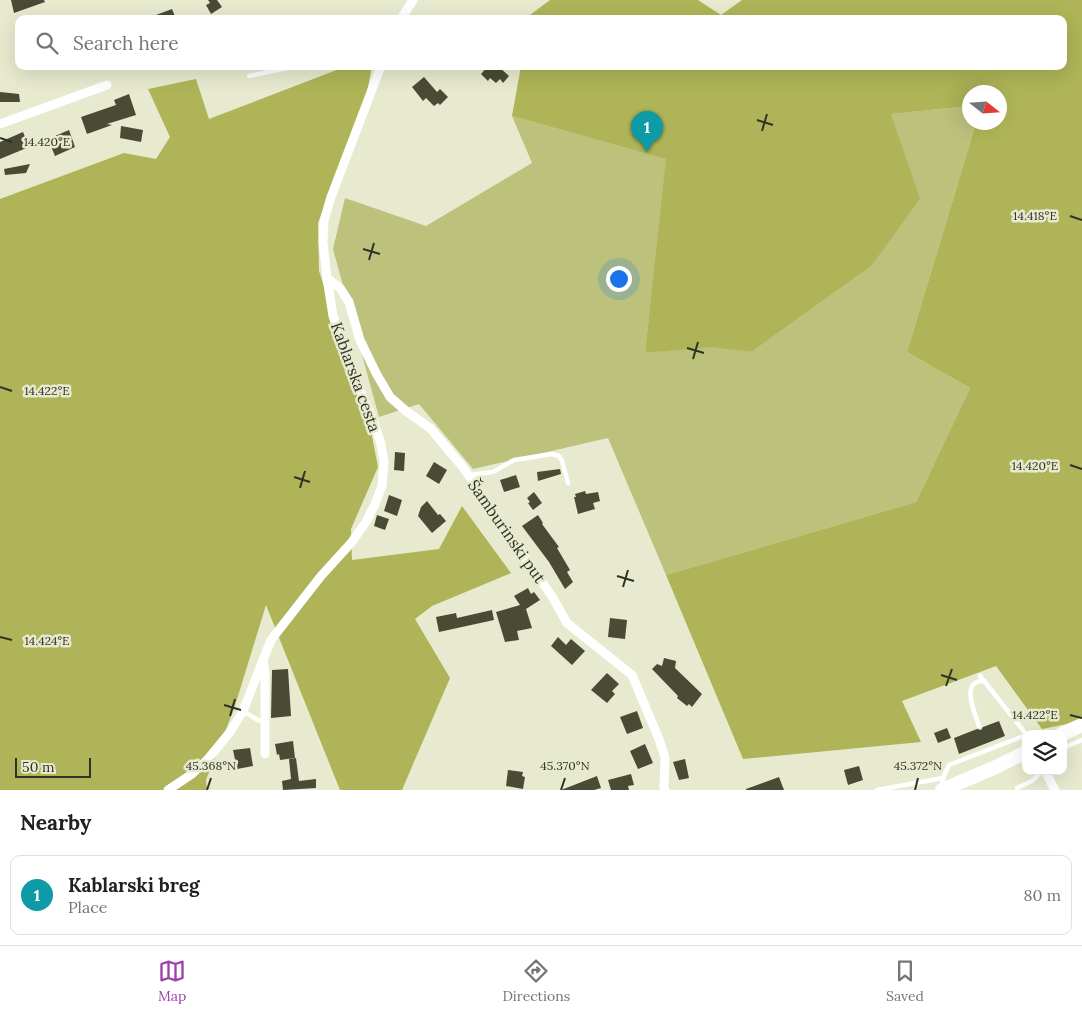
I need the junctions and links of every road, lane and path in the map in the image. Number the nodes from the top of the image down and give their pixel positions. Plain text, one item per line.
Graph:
1 (413, 0) edge
2 (404, 15) edge
3 (278, 70) edge
4 (379, 70) edge
5 (249, 76) dead end
6 (107, 85) dead end
7 (0, 124) edge
8 (326, 278) junction
9 (468, 476) junction
10 (568, 483) dead end
11 (263, 660) junction
12 (980, 676) dead end
13 (985, 682) junction
14 (243, 711) junction
15 (265, 722) junction
16 (1082, 725) edge
17 (979, 726) dead end
18 (1022, 730) edge
19 (1067, 732) edge
20 (1022, 737) edge
21 (1082, 740) edge
22 (1067, 746) edge
23 (266, 754) dead end
24 (1022, 754) edge
25 (1039, 775) edge
26 (1046, 775) edge
27 (942, 786) edge
28 (1016, 788) dead end
29 (168, 790) edge
30 (666, 790) edge
31 (876, 790) edge
32 (1055, 790) edge

1 - 2 street
3 - 5 lane
4 - 8 street, Kablarska cesta
6 - 7 street
8 - 9 street, Šamburinski put
8 - 11 street, Kablarska cesta
9 - 10 lane
9 - 30 street, Šamburinski put
11 - 14 street, Kablarska cesta
11 - 15 street, Kablarska cesta
12 - 13 lane
13 - 17 lane
13 - 18 lane
14 - 15 lane
14 - 29 street, Kablarska cesta
15 - 23 street, Kablarska cesta
16 - 19 main road
20 - 27 lane
21 - 22 lane
24 - 27 main road
25 - 28 lane
26 - 32 street
27 - 31 lane

